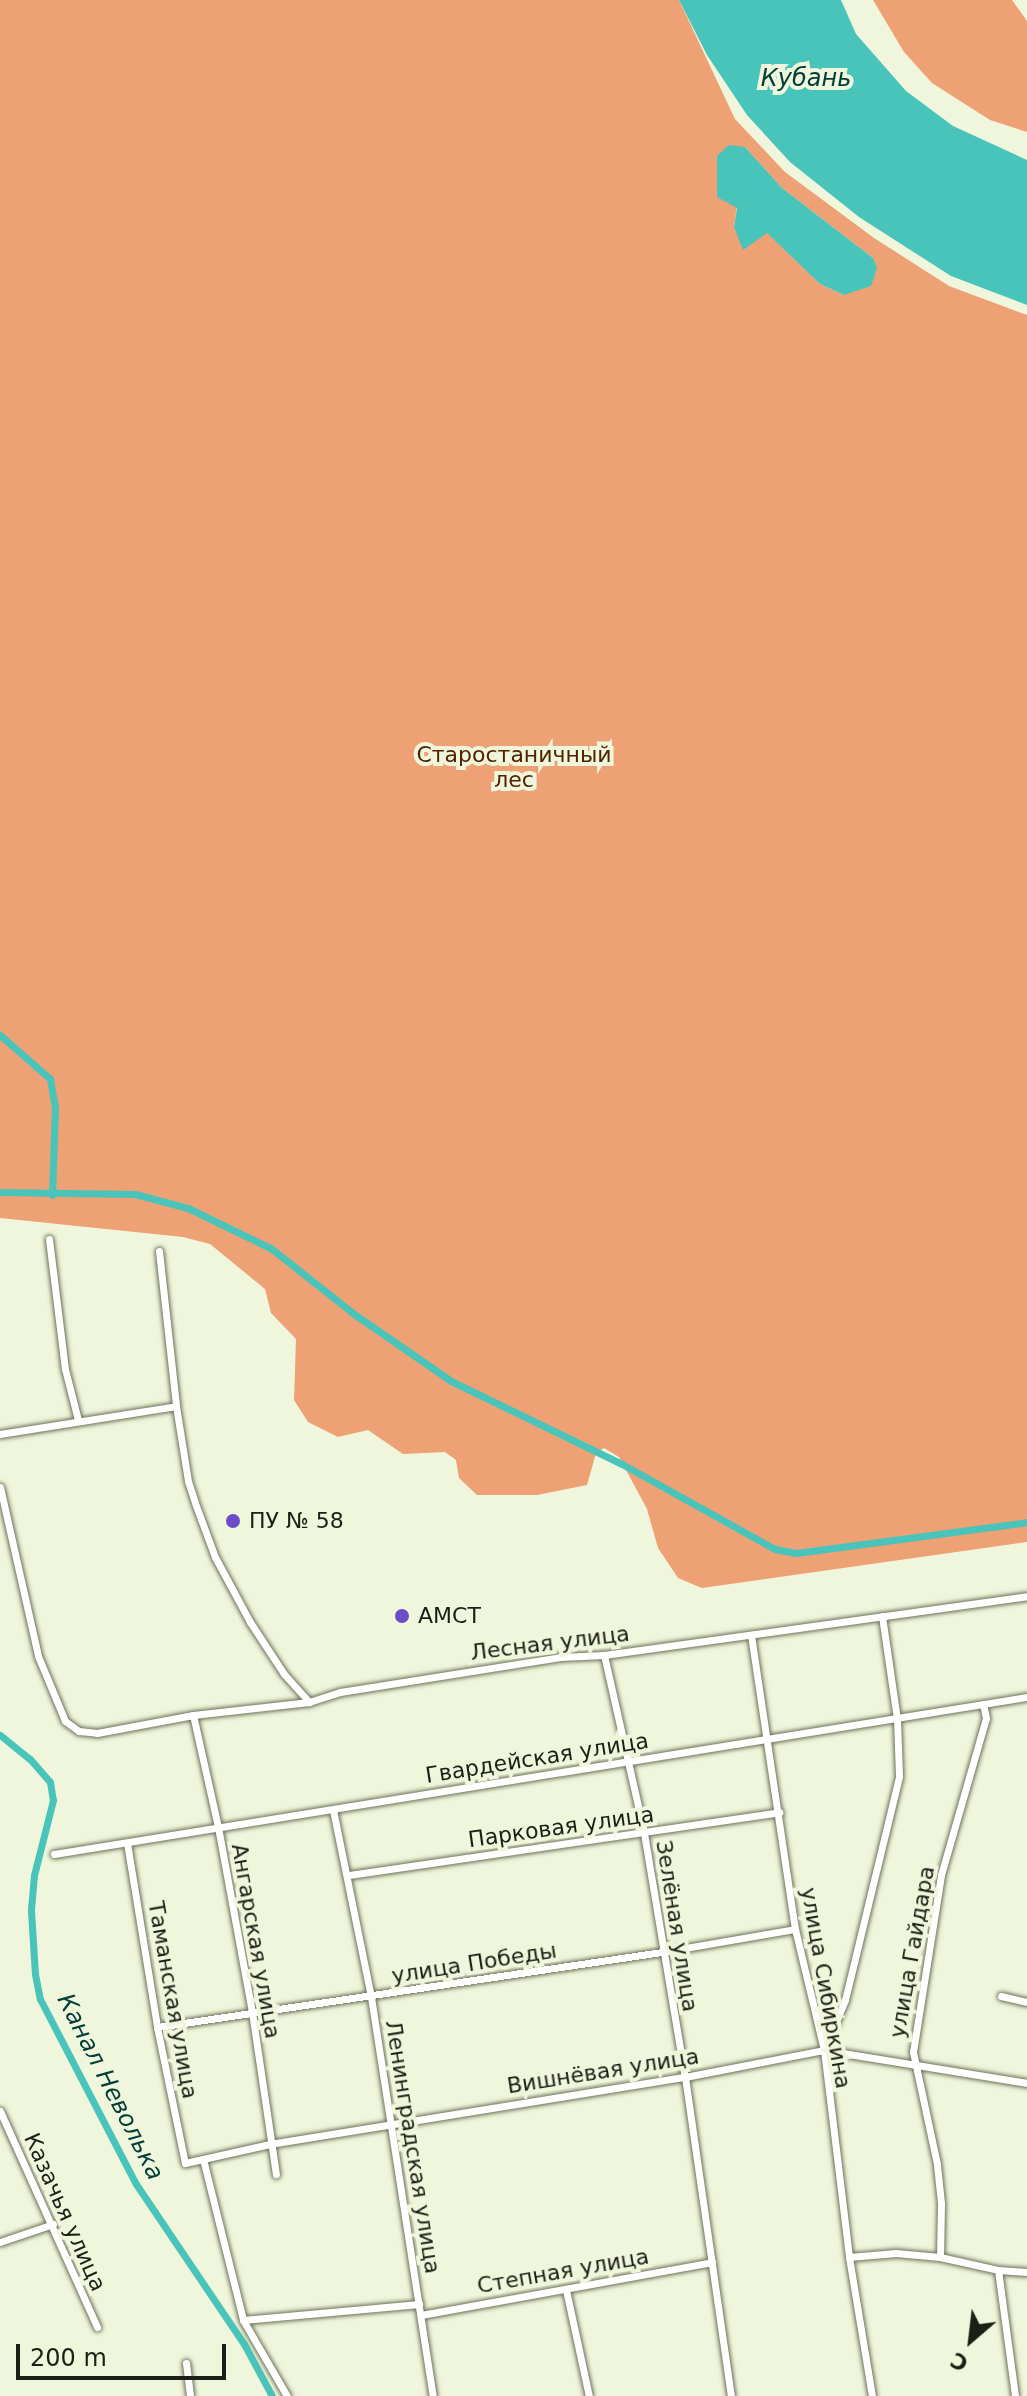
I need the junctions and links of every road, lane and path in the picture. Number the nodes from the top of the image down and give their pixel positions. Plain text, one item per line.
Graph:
1 (49, 1239) dead end
2 (159, 1251) dead end
3 (176, 1406) junction
4 (78, 1420) junction
5 (0, 1434) edge
6 (0, 1487) edge
7 (1027, 1596) edge
8 (882, 1616) junction
9 (751, 1635) junction
10 (604, 1655) junction
11 (1027, 1697) edge
12 (309, 1702) junction
13 (983, 1704) junction
14 (193, 1715) junction
15 (897, 1719) junction
16 (768, 1740) junction
17 (629, 1760) junction
18 (333, 1810) junction
19 (779, 1812) junction
20 (218, 1827) junction
21 (644, 1833) junction
22 (127, 1843) junction
23 (54, 1854) dead end
24 (349, 1875) junction
25 (795, 1929) junction
26 (662, 1952) junction
27 (1001, 1996) dead end
28 (371, 1997) junction
29 (1027, 2002) edge
30 (252, 2012) junction
31 (157, 2027) junction
32 (824, 2050) junction
33 (917, 2063) junction
34 (685, 2077) junction
35 (1027, 2083) edge
36 (0, 2111) edge
37 (392, 2122) junction
38 (270, 2144) junction
39 (203, 2159) junction
40 (185, 2163) joint
41 (276, 2174) dead end
42 (53, 2224) junction
43 (0, 2242) edge
44 (849, 2257) junction
45 (940, 2257) junction
46 (712, 2262) junction
47 (998, 2270) junction
48 (1027, 2272) edge
49 (566, 2290) junction
50 (419, 2304) junction
51 (421, 2315) junction
52 (243, 2320) junction
53 (97, 2327) dead end
54 (186, 2363) dead end
55 (190, 2396) edge
56 (287, 2396) edge
57 (433, 2396) edge
58 (589, 2396) edge
59 (731, 2396) edge
60 (872, 2396) edge
61 (1015, 2396) edge

1 - 4 street
2 - 3 street
3 - 4 street
3 - 12 street
4 - 5 street
6 - 14 street, Лесная улица
7 - 8 street, Лесная улица
8 - 9 street, Лесная улица
8 - 15 street
9 - 10 street, Лесная улица
9 - 16 street, улица Сибиркина
10 - 12 street, Лесная улица
10 - 17 street, Зелёная улица
11 - 13 street, Гвардейская улица
12 - 14 street, Лесная улица
13 - 15 street, Гвардейская улица
13 - 33 street, улица Гайдара
14 - 20 street, Ангарская улица
15 - 16 street, Гвардейская улица
15 - 32 street
16 - 17 street, Гвардейская улица
16 - 19 street, улица Сибиркина
17 - 18 street, Гвардейская улица
17 - 21 street, Зелёная улица
18 - 20 street, Гвардейская улица
18 - 24 street, Ленинградская улица
19 - 21 street, Парковая улица
19 - 25 street, улица Сибиркина
20 - 22 street, Гвардейская улица
20 - 30 street, Ангарская улица
21 - 24 street, Парковая улица
21 - 26 street, Зелёная улица
22 - 23 street, Гвардейская улица
22 - 31 street, Таманская улица
24 - 28 street, Ленинградская улица
25 - 26 street, улица Победы
25 - 32 street, улица Сибиркина
26 - 28 street, улица Победы
26 - 34 street, Зелёная улица
27 - 29 street
28 - 30 street, улица Победы
28 - 37 street, Ленинградская улица
30 - 31 street, улица Победы
30 - 38 street, Ангарская улица
31 - 40 street, Таманская улица
32 - 33 street, Вишнёвая улица
32 - 34 street, Вишнёвая улица
32 - 44 street, улица Сибиркина
33 - 35 street, Вишнёвая улица
33 - 45 street, улица Гайдара
34 - 37 street, Вишнёвая улица
34 - 46 street, Зелёная улица
36 - 42 street, Казачья улица
37 - 38 street, Вишнёвая улица
37 - 50 street, Ленинградская улица
38 - 39 street, Вишнёвая улица
38 - 41 street, Ангарская улица
39 - 40 street, Вишнёвая улица
39 - 52 street
42 - 43 street
42 - 53 street, Казачья улица
44 - 45 street
44 - 60 street, улица Сибиркина
45 - 47 street
46 - 49 street, Степная улица
46 - 59 street, Зелёная улица
47 - 48 street
47 - 61 street
49 - 51 street, Степная улица
49 - 58 street
50 - 51 street, Ленинградская улица
50 - 52 street
51 - 57 street, Ленинградская улица
52 - 56 street
54 - 55 street

